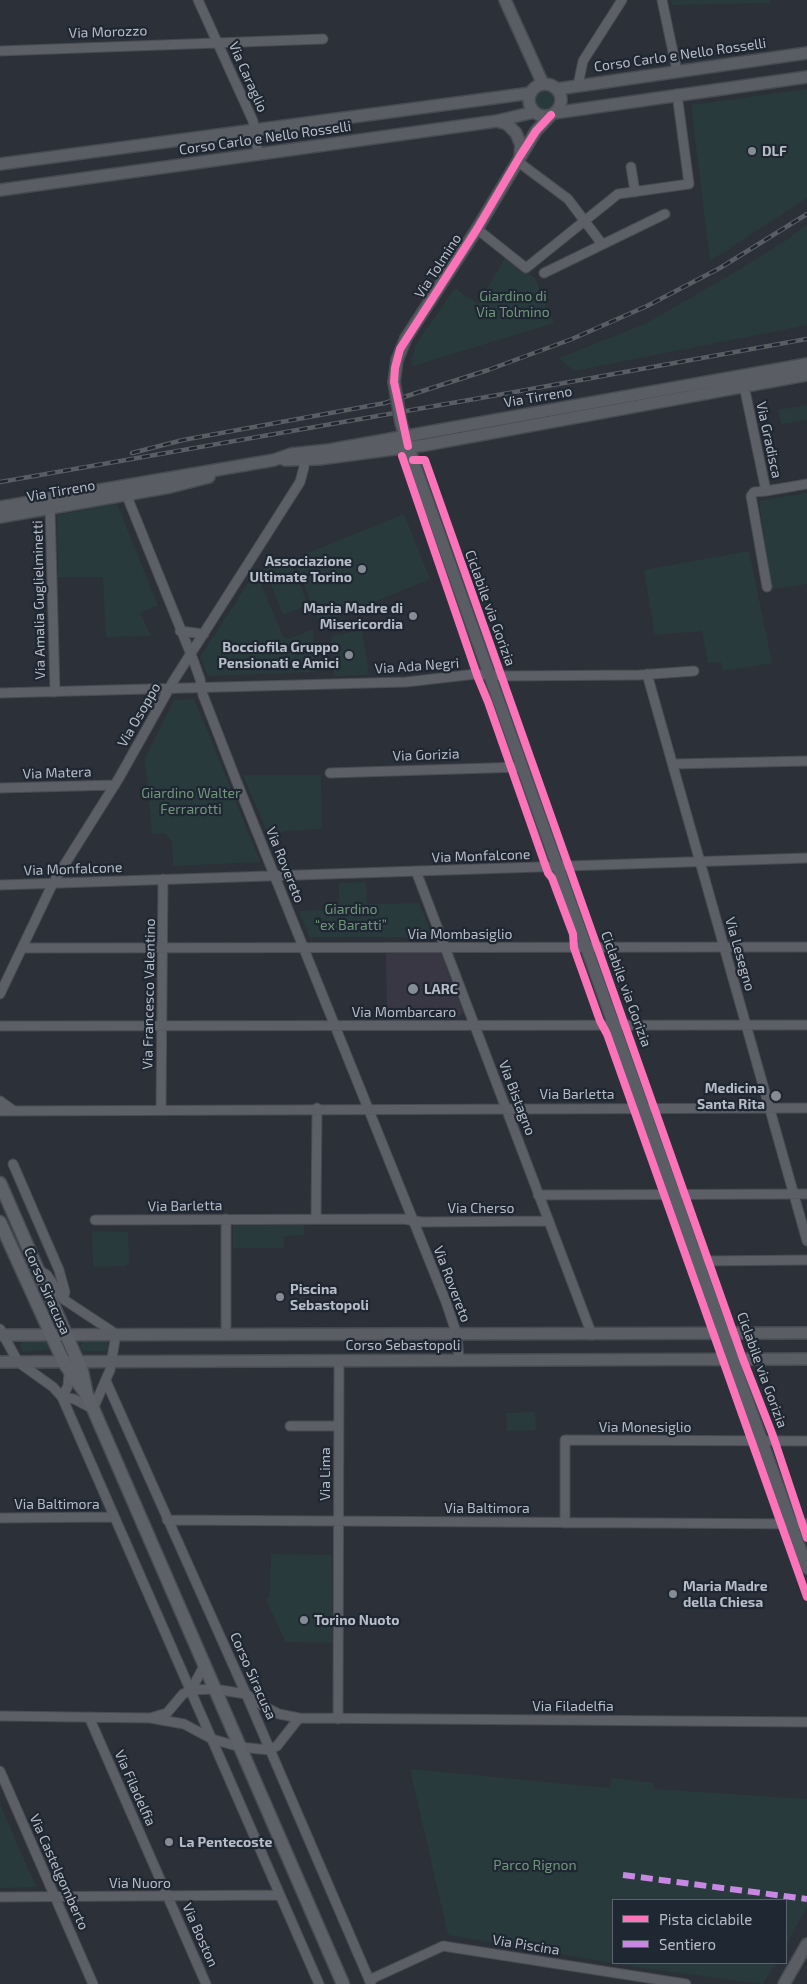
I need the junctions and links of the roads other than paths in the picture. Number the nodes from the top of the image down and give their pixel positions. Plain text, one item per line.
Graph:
1 (198, 0) edge
2 (504, 0) edge
3 (622, 0) edge
4 (662, 0) edge
5 (323, 39) dead end
6 (217, 42) junction
7 (0, 51) edge
8 (807, 53) edge
9 (677, 71) junction
10 (807, 77) edge
11 (543, 84) junction
12 (578, 85) junction
13 (557, 89) junction
14 (531, 92) junction
15 (677, 94) junction
16 (535, 112) junction
17 (553, 114) junction
18 (497, 121) junction
19 (255, 129) junction
20 (536, 131) junction
21 (258, 154) junction
22 (519, 159) junction
23 (0, 164) edge
24 (631, 167) dead end
25 (0, 190) edge
26 (635, 192) junction
27 (665, 214) dead end
28 (585, 221) junction
29 (477, 229) junction
30 (602, 244) junction
31 (544, 273) dead end
32 (807, 364) edge
33 (807, 375) edge
34 (743, 381) junction
35 (406, 441) junction
36 (304, 457) junction
37 (807, 484) edge
38 (766, 490) junction
39 (125, 491) junction
40 (0, 507) edge
41 (50, 508) junction
42 (0, 517) edge
43 (767, 587) dead end
44 (180, 631) junction
45 (204, 634) junction
46 (190, 654) junction
47 (694, 671) dead end
48 (647, 674) junction
49 (489, 675) junction
50 (201, 687) junction
51 (170, 688) junction
52 (55, 692) junction
53 (0, 693) edge
54 (807, 761) edge
55 (672, 764) junction
56 (522, 767) junction
57 (330, 773) dead end
58 (115, 785) junction
59 (0, 788) edge
60 (807, 858) edge
61 (699, 861) junction
62 (557, 866) junction
63 (416, 871) junction
64 (275, 876) junction
65 (163, 879) junction
66 (53, 883) junction
67 (0, 885) edge
68 (724, 947) junction
69 (807, 947) edge
70 (22, 948) junction
71 (163, 948) junction
72 (304, 948) junction
73 (446, 948) junction
74 (586, 948) junction
75 (0, 994) edge
76 (334, 1025) junction
77 (614, 1025) junction
78 (746, 1025) junction
79 (807, 1025) edge
80 (0, 1026) edge
81 (162, 1026) junction
82 (475, 1026) junction
83 (0, 1101) edge
84 (506, 1107) junction
85 (317, 1108) junction
86 (643, 1108) junction
87 (768, 1108) junction
88 (807, 1108) edge
89 (161, 1109) junction
90 (368, 1110) junction
91 (0, 1111) edge
92 (14, 1111) junction
93 (13, 1164) dead end
94 (0, 1183) edge
95 (674, 1194) junction
96 (794, 1194) junction
97 (807, 1194) edge
98 (538, 1195) junction
99 (226, 1219) junction
100 (316, 1219) junction
101 (95, 1220) dead end
102 (413, 1220) junction
103 (548, 1221) junction
104 (0, 1222) edge
105 (807, 1241) edge
106 (807, 1260) edge
107 (698, 1261) junction
108 (37, 1268) junction
109 (63, 1299) junction
110 (1, 1333) edge
111 (724, 1333) junction
112 (807, 1333) edge
113 (66, 1334) junction
114 (116, 1334) junction
115 (50, 1335) junction
116 (226, 1335) junction
117 (457, 1335) junction
118 (592, 1335) junction
119 (459, 1359) junction
120 (733, 1359) junction
121 (807, 1359) edge
122 (339, 1360) junction
123 (0, 1362) edge
124 (18, 1362) junction
125 (112, 1362) junction
126 (79, 1363) junction
127 (67, 1368) junction
128 (106, 1381) junction
129 (62, 1397) junction
130 (90, 1403) junction
131 (290, 1426) dead end
132 (339, 1426) junction
133 (762, 1441) junction
134 (807, 1441) edge
135 (114, 1517) junction
136 (0, 1518) edge
137 (167, 1520) junction
138 (338, 1521) junction
139 (565, 1522) junction
140 (791, 1524) junction
141 (807, 1524) edge
142 (807, 1568) edge
143 (204, 1666) junction
144 (214, 1689) junction
145 (191, 1690) junction
146 (246, 1694) junction
147 (0, 1716) edge
148 (89, 1717) junction
149 (150, 1718) junction
150 (299, 1718) junction
151 (338, 1719) junction
152 (807, 1722) edge
153 (212, 1739) junction
154 (240, 1747) junction
155 (269, 1750) junction
156 (0, 1770) edge
157 (280, 1895) junction
158 (168, 1896) junction
159 (0, 1897) edge
160 (55, 1897) junction
161 (807, 1944) edge
162 (370, 1982) edge
163 (93, 1984) edge
164 (206, 1984) edge
165 (319, 1984) edge
166 (343, 1984) edge
167 (686, 1984) edge
168 (784, 1984) edge

1 - 6 street, Via Caraglio
2 - 11 street
3 - 12 street
4 - 9 street
5 - 6 street, Via Caraglio
6 - 7 street, Via Morozzo
6 - 19 street, Via Caraglio
8 - 9 street, Corso Carlo e Nello Rosselli
9 - 12 street, Corso Carlo e Nello Rosselli
10 - 15 street
11 - 13 street
11 - 14 street
12 - 13 street, Corso Carlo e Nello Rosselli
13 - 17 street
14 - 16 street
14 - 19 street, Corso Carlo e Nello Rosselli
15 - 17 street
15 - 26 street
16 - 17 street
16 - 18 street, Corso Carlo e Nello Rosselli
16 - 20 street
17 - 20 street, Via Tolmino
18 - 21 street, Corso Carlo e Nello Rosselli
18 - 22 street
19 - 21 street, Via Caraglio
19 - 23 street, Corso Carlo e Nello Rosselli
20 - 22 street, Via Tolmino
21 - 25 street, Corso Carlo e Nello Rosselli
22 - 28 street
22 - 29 street, Via Tolmino
24 - 26 street
26 - 28 street
27 - 30 street
28 - 29 street, Via Tolmino
28 - 30 street
29 - 35 street, Via Tolmino, bridge
30 - 31 street
32 - 34 street, Via Tirreno
33 - 34 street, Via Tirreno
34 - 35 street, Via Tirreno
34 - 38 street, Via Gradisca
35 - 36 street, Via Tirreno
35 - 49 street
36 - 39 street, Via Tirreno
36 - 45 street, Via Osoppo
37 - 38 street
38 - 43 street, Via Gradisca
39 - 40 street, Via Tirreno
39 - 41 street, Via Tirreno
39 - 44 street, Via Rovereto
41 - 42 street, Via Tirreno
41 - 52 street, Via Amalia Guglielminetti
44 - 45 street
44 - 46 street, Via Rovereto
45 - 46 street, Via Osoppo
46 - 50 street, Via Rovereto
46 - 51 street, Via Osoppo
47 - 48 street, Via Ada Negri
48 - 49 street, Via Ada Negri
48 - 55 street, Via Lesegno
49 - 50 street, Via Ada Negri
49 - 56 street
50 - 51 street, Via Amalia Guglielminetti
50 - 64 street, Via Rovereto
51 - 52 street, Via Amalia Guglielminetti
51 - 58 street, Via Osoppo
52 - 53 street, Via Amalia Guglielminetti
54 - 55 street
55 - 61 street, Via Lesegno
56 - 57 street, Via Gorizia
56 - 62 street
58 - 59 street, Via Matera
58 - 66 street, Via Osoppo
60 - 61 street, Via Monfalcone
61 - 62 street, Via Monfalcone
61 - 68 street, Via Lesegno
62 - 63 street, Via Monfalcone
62 - 74 street
63 - 64 street, Via Monfalcone
63 - 73 street, Via Bistagno
64 - 65 street, Via Monfalcone
64 - 72 street, Via Rovereto
65 - 66 street, Via Monfalcone
65 - 71 street, Via Francesco Valentino
66 - 67 street, Via Monfalcone
66 - 70 street, Via Osoppo
68 - 69 street, Via Mombasiglio
68 - 74 street, Via Mombasiglio
68 - 78 street, Via Lesegno
70 - 71 street, Via Mombasiglio
70 - 75 street, Via Osoppo
71 - 72 street, Via Mombasiglio
71 - 81 street, Via Francesco Valentino
72 - 73 street, Via Mombasiglio
72 - 76 street, Via Rovereto
73 - 74 street, Via Mombasiglio
73 - 82 street, Via Bistagno
74 - 77 street
76 - 81 street, Via Mombarcaro
76 - 82 street, Via Mombarcaro
76 - 90 street, Via Rovereto
77 - 78 street, Via Mombarcaro
77 - 82 street, Via Mombarcaro
77 - 86 street
78 - 79 street, Via Mombarcaro
78 - 87 street, Via Lesegno
80 - 81 street, Via Mombarcaro
81 - 89 street, Via Francesco Valentino
82 - 84 street, Via Bistagno
83 - 92 street
84 - 86 street, Via Barletta
84 - 90 street, Via Barletta
84 - 98 street, Via Bistagno
85 - 89 street, Via Barletta
85 - 90 street, Via Barletta
85 - 100 street
86 - 87 street, Via Barletta
86 - 95 street
87 - 88 street, Via Barletta
87 - 96 street, Via Lesegno
89 - 92 street, Via Barletta
90 - 102 street, Via Rovereto
91 - 92 street, Via Barletta
93 - 109 street, Corso Siracusa
94 - 108 main road, Corso Siracusa
95 - 96 street
95 - 98 street
95 - 107 street
96 - 97 street
96 - 105 street, Via Lesegno
98 - 103 street, Via Bistagno
99 - 100 street, Via Barletta
99 - 101 street, Via Barletta
99 - 116 street
100 - 102 street
102 - 103 street, Via Cherso
102 - 117 street, Via Rovereto
103 - 118 street, Via Bistagno
104 - 115 main road, Corso Siracusa
106 - 107 street
107 - 111 street
108 - 109 street, Corso Siracusa
108 - 113 main road, Corso Siracusa
109 - 114 street, Corso Siracusa
110 - 115 street, Corso Sebastopoli
110 - 124 street
111 - 112 street, Corso Sebastopoli
111 - 118 street, Corso Sebastopoli
111 - 120 street
113 - 114 street, Corso Sebastopoli
113 - 115 street, Corso Sebastopoli
113 - 126 main road, Corso Siracusa
114 - 116 street, Corso Sebastopoli
114 - 125 street
115 - 127 main road, Corso Siracusa
116 - 117 street, Corso Sebastopoli
117 - 118 street, Corso Sebastopoli
117 - 119 street, Via Rovereto
119 - 120 street, Corso Sebastopoli
119 - 122 street, Corso Sebastopoli
120 - 121 street, Corso Sebastopoli
120 - 133 street
122 - 125 street, Corso Sebastopoli
122 - 132 street, Via Lima
123 - 124 street, Corso Sebastopoli
124 - 127 street, Corso Sebastopoli
124 - 129 street
125 - 126 street, Corso Sebastopoli
125 - 128 street
126 - 127 street, Corso Sebastopoli
126 - 130 main road, Corso Siracusa
127 - 129 street
127 - 130 main road, Corso Siracusa
128 - 130 street
128 - 137 street, Corso Siracusa
129 - 130 street
129 - 135 street
130 - 143 main road, Corso Siracusa
131 - 132 street
132 - 138 street, Via Lima
133 - 134 street, Via Monesiglio
133 - 139 street, Via Monesiglio
133 - 140 street
135 - 136 street, Via Baltimora
135 - 145 street
137 - 138 street, Via Baltimora
137 - 146 street, Corso Siracusa
138 - 139 street, Via Baltimora
138 - 151 street
139 - 140 street, Via Baltimora
140 - 141 street, Via Baltimora
140 - 142 street
143 - 144 main road, Corso Siracusa
143 - 145 street
144 - 145 street, Via Filadelfia
144 - 146 street, Via Filadelfia
144 - 154 main road, Corso Siracusa
145 - 149 street
145 - 153 street
146 - 150 street, Via Filadelfia
146 - 155 street, Corso Siracusa
147 - 148 street
148 - 149 street
148 - 158 street, Via Filadelfia
149 - 153 street
150 - 151 street, Via Filadelfia
150 - 155 street
151 - 152 street, Via Filadelfia
153 - 154 street
153 - 157 street
154 - 155 street
154 - 166 main road, Corso Siracusa
155 - 162 street, Corso Siracusa
156 - 160 street, Via Castelgomberto
157 - 158 street, Via Nuoro
157 - 165 street
158 - 160 street, Via Nuoro
158 - 164 street, Via Boston
159 - 160 street, Via Nuoro
160 - 163 street, Via Castelgomberto
161 - 168 street
162 - 167 street, Via Piscina

